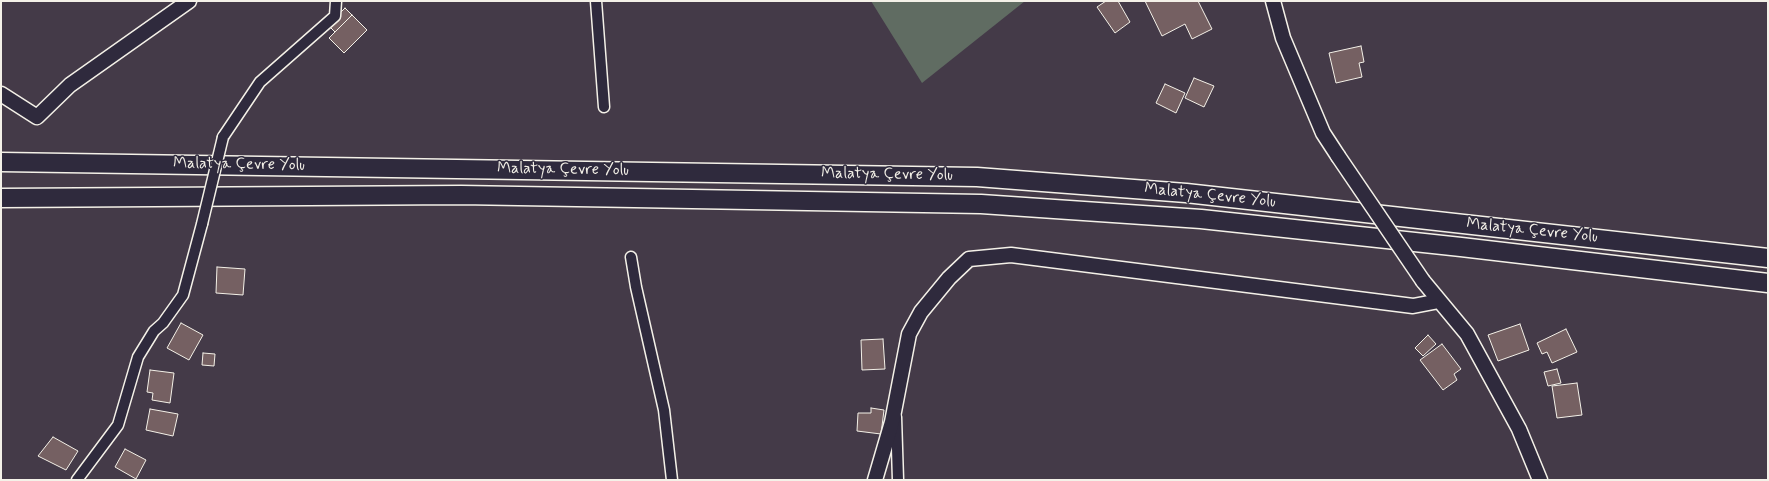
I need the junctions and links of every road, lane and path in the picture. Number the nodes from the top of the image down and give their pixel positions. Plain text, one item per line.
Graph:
1 (189, 1) edge
2 (336, 1) edge
3 (596, 1) edge
4 (1273, 1) edge
5 (1, 94) edge
6 (604, 107) dead end
7 (1, 162) edge
8 (1, 198) edge
9 (631, 258) dead end
10 (1768, 258) edge
11 (1768, 283) edge
12 (1439, 301) junction
13 (895, 405) junction
14 (76, 480) edge
15 (672, 480) edge
16 (875, 480) edge
17 (898, 480) edge
18 (1540, 480) edge

1 - 5 street
2 - 14 street, bridge
3 - 6 street
4 - 12 street, bridge
7 - 10 highway, Malatya Çevre Yolu
8 - 11 highway, Malatya Çevre Yolu
9 - 15 street
12 - 13 street
12 - 18 street
13 - 16 street
13 - 17 street

